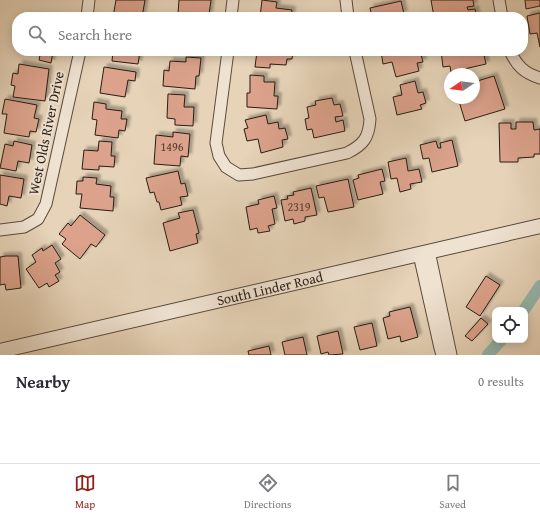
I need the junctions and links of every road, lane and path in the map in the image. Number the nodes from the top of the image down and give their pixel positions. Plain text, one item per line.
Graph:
1 (89, 0) edge
2 (233, 0) edge
3 (346, 0) edge
4 (499, 0) edge
5 (88, 12) edge
6 (232, 12) edge
7 (347, 12) edge
8 (501, 12) edge
9 (79, 56) edge
10 (227, 56) edge
11 (356, 56) edge
12 (512, 56) edge
13 (535, 77) edge
14 (540, 226) edge
15 (0, 230) edge
16 (424, 253) junction
17 (0, 351) edge
18 (442, 355) edge
19 (451, 355) edge

1 - 5 street
2 - 6 street
3 - 7 street
4 - 8 street
9 - 15 street, West Olds River Drive
10 - 11 street
12 - 13 street
14 - 16 street, South Linder Road
16 - 17 street, South Linder Road
16 - 18 street
16 - 19 street

